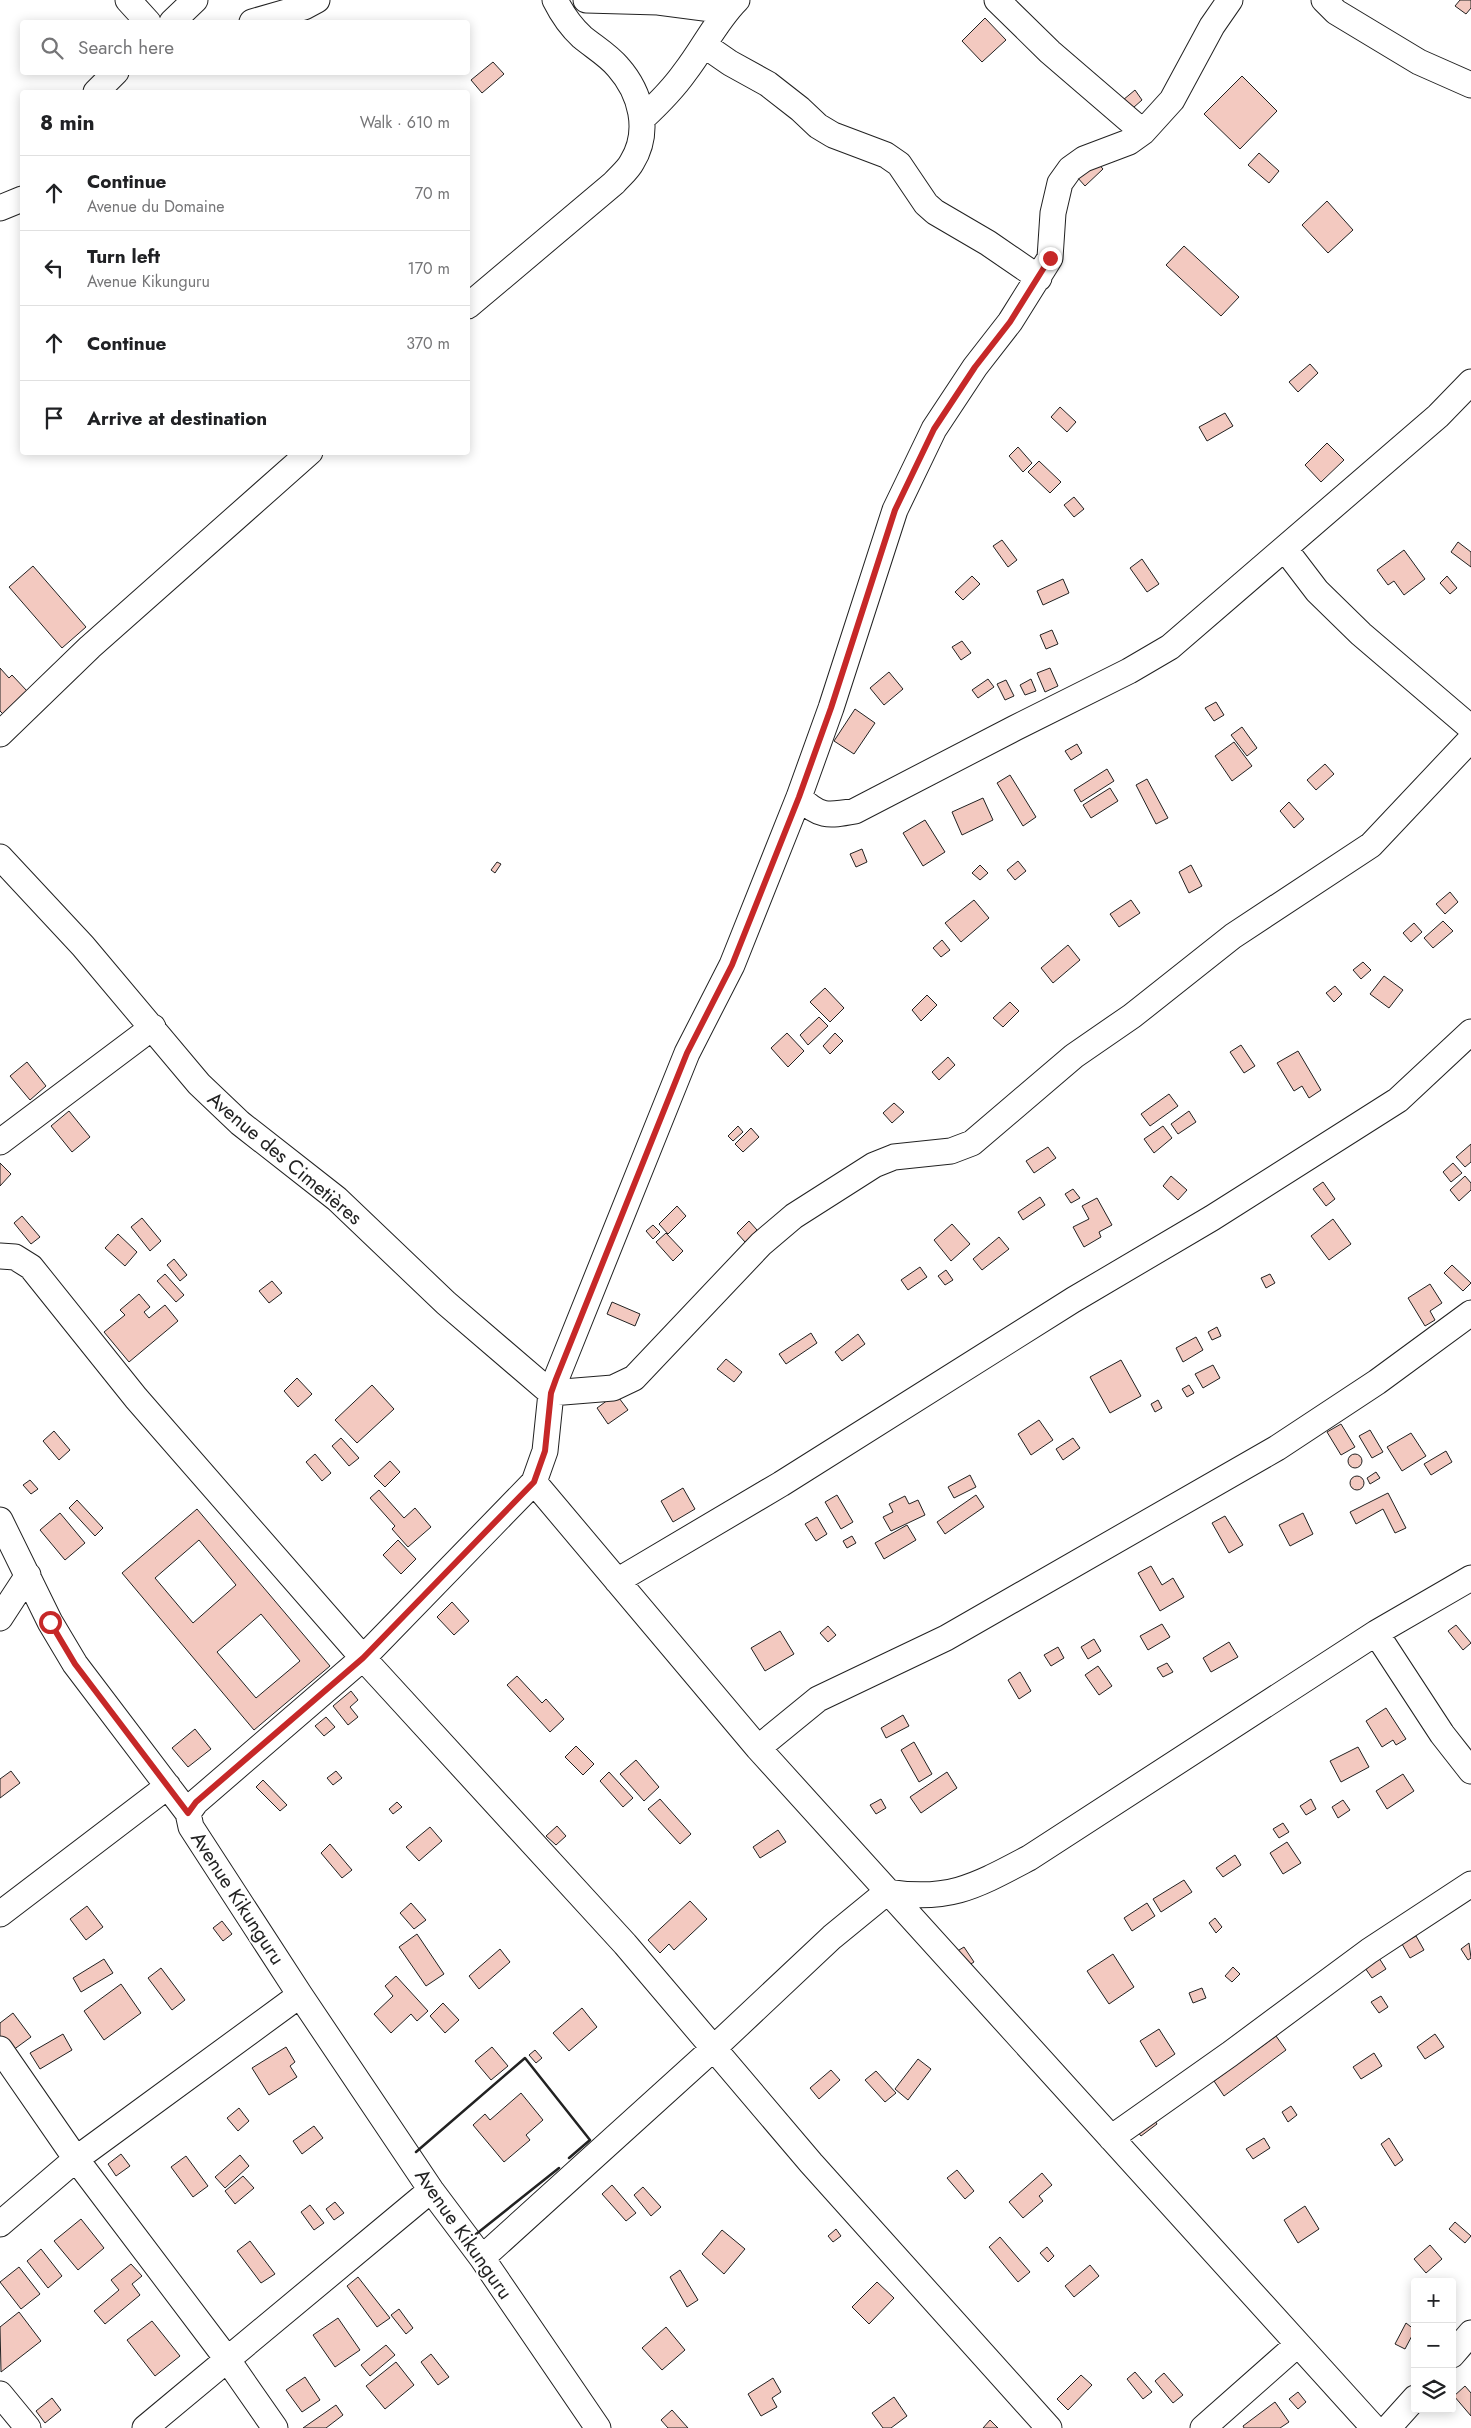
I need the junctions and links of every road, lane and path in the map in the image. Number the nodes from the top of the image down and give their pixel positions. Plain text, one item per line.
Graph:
1 (128, 0) edge
2 (195, 0) edge
3 (317, 0) edge
4 (556, 0) edge
5 (586, 0) edge
6 (997, 0) edge
7 (1230, 0) edge
8 (1324, 0) edge
9 (732, 5) edge
10 (146, 20) edge
11 (174, 20) edge
12 (259, 20) edge
13 (704, 45) junction
14 (113, 75) edge
15 (1471, 85) edge
16 (98, 90) edge
17 (643, 118) junction
18 (1143, 132) junction
19 (20, 200) edge
20 (0, 208) edge
21 (1039, 278) junction
22 (470, 304) edge
23 (1471, 382) edge
24 (307, 455) edge
25 (1285, 549) junction
26 (1471, 728) edge
27 (0, 734) edge
28 (1471, 739) edge
29 (799, 797) junction
30 (0, 858) edge
31 (153, 1027) junction
32 (1471, 1032) edge
33 (0, 1142) edge
34 (0, 1256) edge
35 (1471, 1314) edge
36 (551, 1393) junction
37 (534, 1482) junction
38 (0, 1520) edge
39 (28, 1575) junction
40 (1471, 1578) edge
41 (617, 1581) junction
42 (0, 1618) edge
43 (1376, 1632) junction
44 (363, 1658) junction
45 (758, 1748) junction
46 (1471, 1771) edge
47 (168, 1786) junction
48 (188, 1813) junction
49 (1471, 1884) edge
50 (887, 1892) junction
51 (0, 1914) edge
52 (300, 1995) junction
53 (715, 2048) junction
54 (0, 2049) edge
55 (1111, 2138) junction
56 (76, 2159) junction
57 (431, 2190) junction
58 (0, 2224) edge
59 (482, 2258) junction
60 (1471, 2333) edge
61 (1297, 2345) junction
62 (1456, 2350) edge
63 (227, 2359) junction
64 (0, 2394) edge
65 (1411, 2402) edge
66 (28, 2428) edge
67 (145, 2428) edge
68 (275, 2428) edge
69 (598, 2428) edge
70 (1049, 2428) edge
71 (1203, 2428) edge
72 (1374, 2428) edge
73 (1388, 2428) edge

1 - 10 street
2 - 11 street
3 - 12 street
4 - 17 street
5 - 9 street
6 - 18 street
7 - 18 street, Avenue Kikunguru
8 - 15 street
9 - 13 street
13 - 17 street
13 - 21 street
14 - 16 street
17 - 22 street
18 - 21 street, Avenue Kikunguru
19 - 20 street
21 - 29 street, Avenue Kikunguru
23 - 25 street
24 - 27 street
25 - 26 street
25 - 29 street
28 - 36 street
29 - 36 street, Avenue Kikunguru
30 - 31 street, Avenue des Cimetières
31 - 33 street
31 - 36 street, Avenue des Cimetières
32 - 41 street
34 - 44 street
35 - 45 street
36 - 37 street, Avenue Kikunguru
37 - 41 street
37 - 44 street, Avenue Kikunguru
38 - 39 street
39 - 42 street
39 - 47 street
40 - 43 street
41 - 45 street
43 - 46 street
43 - 50 street
44 - 48 street, Avenue Kikunguru
44 - 53 street
45 - 50 street
47 - 48 street
47 - 51 street
48 - 52 street, Avenue Kikunguru
49 - 55 street
50 - 53 street
50 - 55 street
52 - 56 street
52 - 57 street, Avenue Kikunguru
53 - 59 street
53 - 70 street
54 - 56 street
55 - 61 street
56 - 58 street
56 - 63 street
57 - 59 street, Avenue Kikunguru
57 - 63 street
59 - 69 street, Avenue Kikunguru
60 - 62 street
61 - 71 street
61 - 72 street
63 - 67 street
63 - 68 street
64 - 66 street
65 - 73 street

